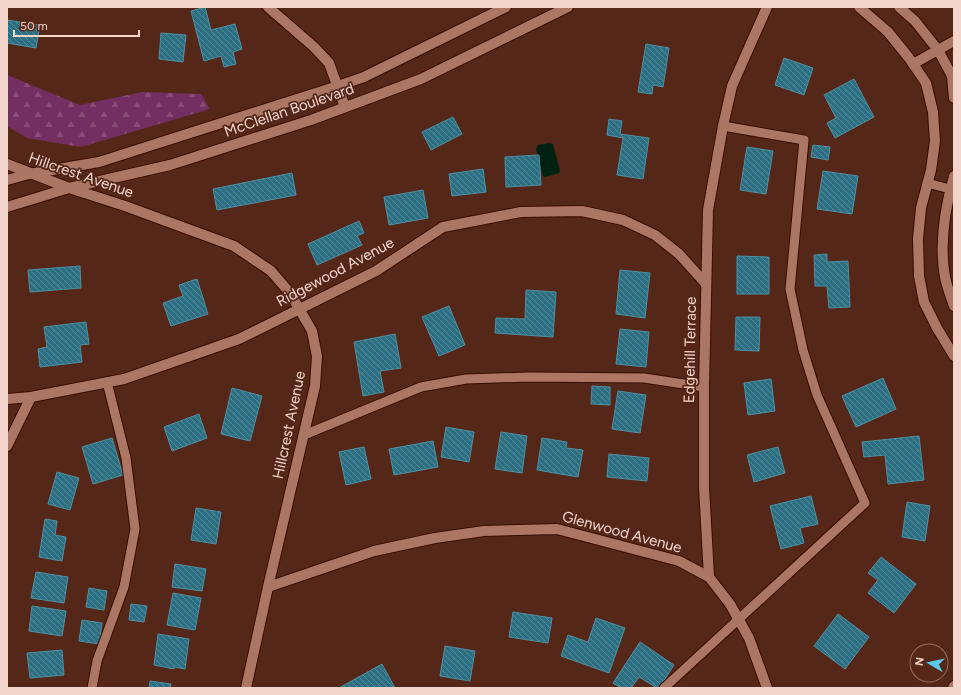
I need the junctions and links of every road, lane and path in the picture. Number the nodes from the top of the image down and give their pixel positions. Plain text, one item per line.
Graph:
1 (268, 7) edge
2 (506, 7) edge
3 (568, 7) edge
4 (767, 7) edge
5 (859, 7) edge
6 (899, 7) edge
7 (954, 41) edge
8 (938, 50) junction
9 (913, 64) junction
10 (338, 86) junction
11 (954, 98) edge
12 (345, 107) junction
13 (723, 126) junction
14 (7, 164) edge
15 (29, 174) junction
16 (954, 176) edge
17 (7, 180) edge
18 (927, 183) junction
19 (69, 188) junction
20 (950, 189) junction
21 (7, 207) edge
22 (706, 284) junction
23 (954, 306) edge
24 (299, 309) junction
25 (953, 353) edge
26 (107, 382) junction
27 (704, 387) junction
28 (31, 397) junction
29 (7, 399) edge
30 (304, 435) junction
31 (7, 446) edge
32 (709, 577) junction
33 (268, 587) junction
34 (738, 620) junction
35 (92, 688) edge
36 (246, 688) edge
37 (664, 688) edge
38 (767, 688) edge

1 - 10 street
2 - 10 street, McClellan Boulevard
3 - 12 street, McClellan Boulevard
4 - 13 street, Edgehill Terrace
5 - 9 street
6 - 8 street
7 - 8 street
8 - 9 street
8 - 11 street
9 - 18 street
10 - 12 street
10 - 15 street, McClellan Boulevard
12 - 19 street, McClellan Boulevard
13 - 22 street, Edgehill Terrace
13 - 34 lane
14 - 15 street, Hillcrest Avenue
15 - 17 street, McClellan Boulevard
15 - 19 street, Hillcrest Avenue
16 - 20 street
18 - 20 lane
18 - 25 street
19 - 21 street, McClellan Boulevard
19 - 24 street, Hillcrest Avenue
20 - 23 street
22 - 24 street, Ridgewood Avenue
22 - 27 street, Edgehill Terrace
24 - 26 street, Ridgewood Avenue
24 - 30 street, Hillcrest Avenue
26 - 28 street, Ridgewood Avenue
26 - 35 lane
27 - 30 lane
27 - 32 street, Edgehill Terrace
28 - 29 street, Ridgewood Avenue
28 - 31 street
30 - 33 street, Hillcrest Avenue
32 - 33 street, Glenwood Avenue
32 - 34 street
33 - 36 street, Hillcrest Avenue
34 - 37 lane
34 - 38 street

